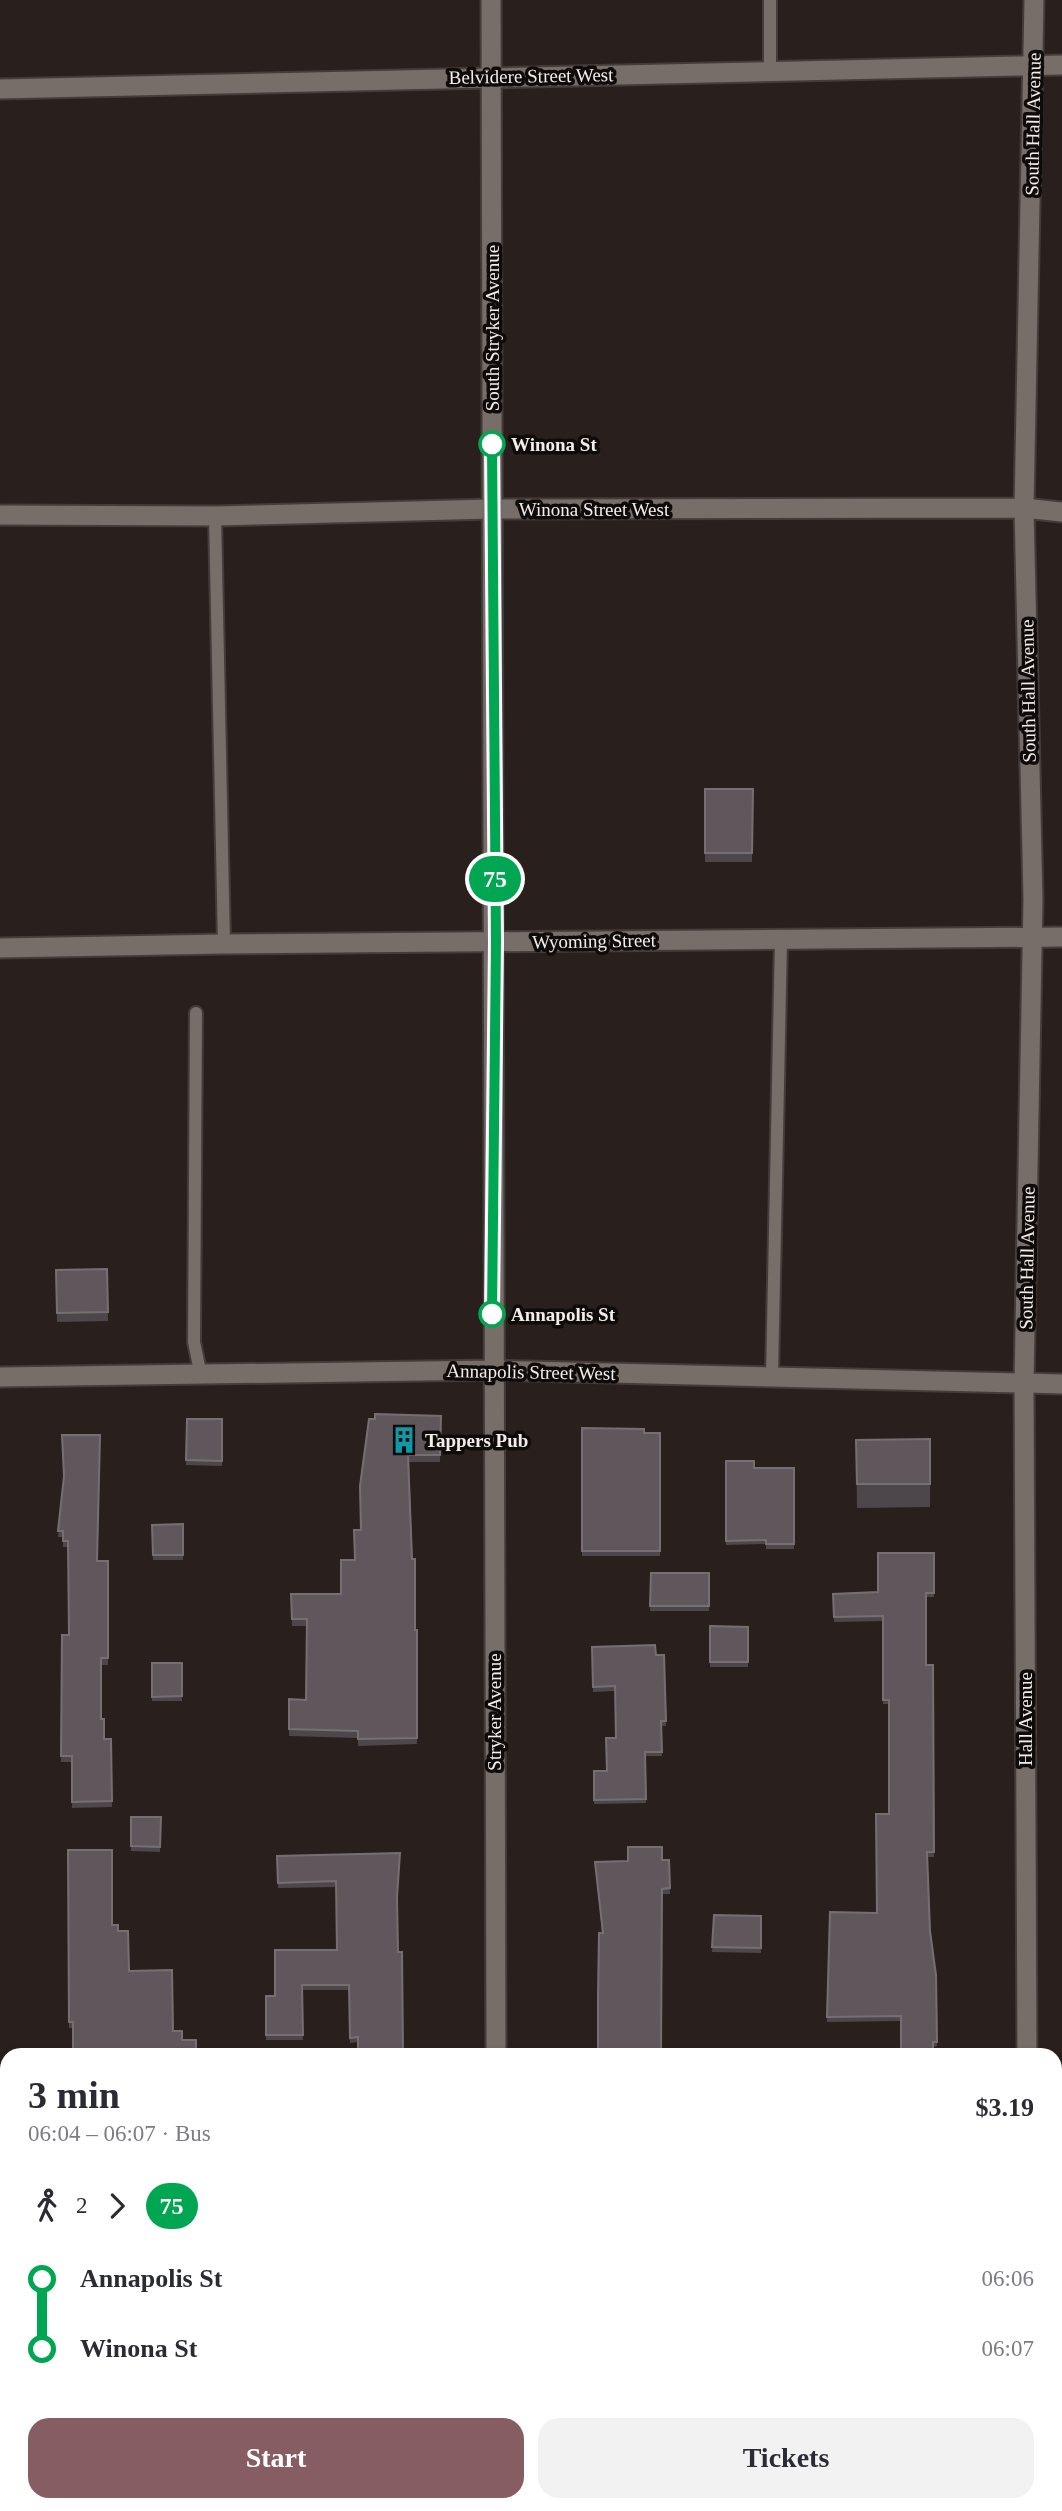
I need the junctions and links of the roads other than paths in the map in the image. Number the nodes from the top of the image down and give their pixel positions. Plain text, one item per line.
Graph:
1 (491, 0) edge
2 (770, 0) edge
3 (1034, 0) edge
4 (1035, 65) junction
5 (1062, 65) edge
6 (770, 71) junction
7 (491, 76) junction
8 (0, 89) edge
9 (1024, 508) junction
10 (492, 509) junction
11 (1062, 512) edge
12 (0, 515) edge
13 (215, 516) junction
14 (1033, 937) junction
15 (1062, 937) edge
16 (781, 939) junction
17 (496, 942) junction
18 (224, 944) junction
19 (0, 948) edge
20 (197, 1013) dead end
21 (492, 1370) junction
22 (201, 1376) junction
23 (772, 1376) junction
24 (0, 1377) edge
25 (1024, 1382) junction
26 (1062, 1384) edge
27 (496, 2048) edge
28 (1027, 2048) edge

1 - 7 street, South Stryker Avenue
2 - 6 lane
3 - 4 street, South Hall Avenue
4 - 5 street, Belvidere Street West
4 - 6 street, Belvidere Street West
4 - 9 street, South Hall Avenue
6 - 7 street, Belvidere Street West
7 - 8 street, Belvidere Street West
7 - 10 street, South Stryker Avenue
9 - 10 street, Winona Street West
9 - 11 street, Winona Street West
9 - 14 street, South Hall Avenue
10 - 13 street, Winona Street West
10 - 17 street, South Stryker Avenue
12 - 13 street, Winona Street West
13 - 18 lane
14 - 15 street, Wyoming Street
14 - 16 street, Wyoming Street
14 - 25 street, South Hall Avenue
16 - 17 street, Wyoming Street
16 - 23 lane
17 - 18 street, Wyoming Street
17 - 21 street, South Stryker Avenue
18 - 19 street, Wyoming Street
20 - 22 lane
21 - 22 street, Annapolis Street West
21 - 23 street, Annapolis Street West
21 - 27 street, Stryker Avenue
22 - 24 street, Annapolis Street West
23 - 25 street, Annapolis Street West
25 - 26 street, Annapolis Street West
25 - 28 street, Hall Avenue

